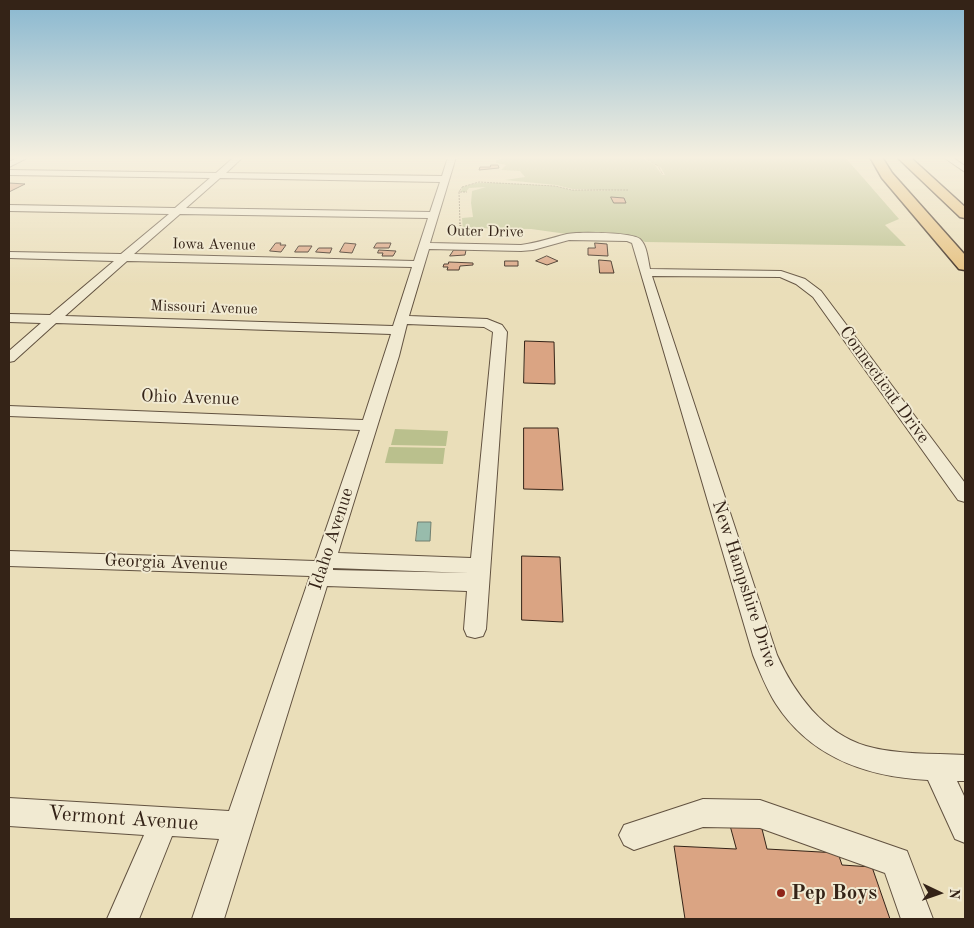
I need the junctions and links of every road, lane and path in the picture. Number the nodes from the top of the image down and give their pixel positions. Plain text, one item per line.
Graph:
1 (189, 200) edge
2 (438, 200) edge
3 (458, 200) edge
4 (909, 200) edge
5 (925, 200) edge
6 (950, 200) edge
7 (9, 208) edge
8 (176, 211) junction
9 (937, 212) dead end
10 (965, 214) edge
11 (434, 215) junction
12 (462, 231) dead end
13 (634, 240) joint
14 (9, 255) edge
15 (421, 255) junction
16 (124, 258) junction
17 (965, 265) edge
18 (646, 272) junction
19 (9, 318) edge
20 (53, 320) junction
21 (399, 325) junction
22 (9, 358) edge
23 (9, 411) edge
24 (369, 425) junction
25 (965, 496) edge
26 (9, 558) edge
27 (323, 569) junction
28 (479, 575) junction
29 (475, 629) dead end
30 (936, 767) junction
31 (965, 768) edge
32 (9, 812) edge
33 (164, 822) junction
34 (238, 826) junction
35 (965, 829) edge
36 (634, 835) dead end
37 (123, 919) edge
38 (208, 919) edge
39 (916, 919) edge

1 - 8 street
2 - 11 street, Idaho Avenue
3 - 12 path
4 - 17 highway
5 - 9 highway
6 - 10 highway
7 - 8 street
8 - 11 street
8 - 16 street
11 - 15 street, Idaho Avenue
13 - 15 street, Outer Drive
13 - 18 street, New Hampshire Drive
14 - 16 street, Iowa Avenue
15 - 16 street, Iowa Avenue
15 - 21 street, Idaho Avenue
16 - 20 street
18 - 25 street, Connecticut Drive
18 - 30 street, New Hampshire Drive
19 - 20 street, Missouri Avenue
20 - 21 street, Missouri Avenue
20 - 22 street
21 - 24 street, Idaho Avenue
21 - 28 street, Missouri Avenue
23 - 24 street, Ohio Avenue
24 - 27 street, Idaho Avenue
26 - 27 street, Georgia Avenue
27 - 28 street, Georgia Avenue
27 - 34 street, Idaho Avenue
28 - 29 street
30 - 31 street
30 - 35 street
32 - 33 street, Vermont Avenue
33 - 34 street, Vermont Avenue
33 - 37 street
34 - 38 street, Idaho Avenue
36 - 39 street

